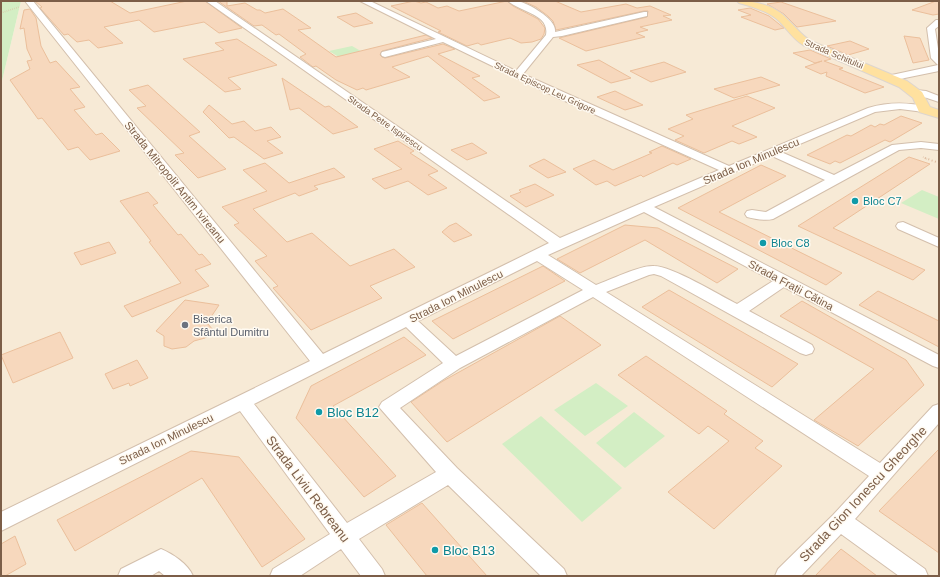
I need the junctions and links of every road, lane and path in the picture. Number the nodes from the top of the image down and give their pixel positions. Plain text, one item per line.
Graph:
1 (210, 1) edge
2 (364, 1) edge
3 (512, 1) edge
4 (742, 1) edge
5 (29, 2) edge
6 (1, 13) edge
7 (644, 14) dead end
8 (939, 22) edge
9 (550, 35) junction
10 (442, 40) junction
11 (385, 54) dead end
12 (939, 63) edge
13 (939, 68) edge
14 (518, 75) junction
15 (890, 78) junction
16 (916, 93) junction
17 (939, 99) edge
18 (924, 109) junction
19 (939, 114) edge
20 (939, 147) edge
21 (772, 152) junction
22 (729, 170) junction
23 (835, 180) junction
24 (644, 207) junction
25 (752, 214) dead end
26 (903, 226) dead end
27 (939, 243) edge
28 (559, 244) junction
29 (538, 255) junction
30 (782, 281) junction
31 (594, 291) junction
32 (738, 311) junction
33 (408, 320) junction
34 (806, 349) dead end
35 (939, 362) edge
36 (321, 363) junction
37 (454, 364) junction
38 (243, 402) junction
39 (939, 411) edge
40 (450, 474) junction
41 (882, 474) junction
42 (840, 521) junction
43 (1, 522) edge
44 (344, 536) junction
45 (129, 576) edge
46 (182, 576) edge
47 (280, 576) edge
48 (374, 576) edge
49 (556, 576) edge
50 (786, 576) edge
51 (917, 576) edge

1 - 28 street, Strada Petre Ispirescu
2 - 10 street, Strada Episcop Leu Grigore
3 - 9 street
4 - 15 main road, Strada Schitului
5 - 6 path
5 - 36 street, Strada Mitropolit Antim Ivireanu
7 - 9 street
8 - 12 street
9 - 14 street
10 - 11 street
10 - 14 street, Strada Episcop Leu Grigore
13 - 15 street
14 - 22 street, Strada Episcop Leu Grigore
15 - 16 main road, Strada Schitului
16 - 17 street
16 - 18 main road
18 - 19 main road
18 - 21 street, Strada Ion Minulescu
20 - 23 street
21 - 22 street, Strada Ion Minulescu
21 - 23 street
22 - 24 street, Strada Ion Minulescu
23 - 25 street
24 - 28 street, Strada Ion Minulescu
24 - 30 street, Strada Frații Cătina
26 - 27 street
28 - 29 street, Strada Ion Minulescu
29 - 31 street
29 - 33 street, Strada Ion Minulescu
30 - 32 street
30 - 35 street, Strada Frații Cătina
31 - 32 street
31 - 37 street
31 - 41 street
32 - 34 street
33 - 36 street, Strada Ion Minulescu
33 - 37 street
36 - 38 street, Strada Ion Minulescu
37 - 40 street
38 - 43 street, Strada Ion Minulescu
38 - 44 street, Strada Liviu Rebreanu
39 - 41 street, Strada Gion Ionescu Gheorghe
40 - 44 street
40 - 49 street
41 - 42 street, Strada Gion Ionescu Gheorghe
42 - 50 street, Strada Gion Ionescu Gheorghe
42 - 51 street
44 - 47 street
44 - 48 street, Strada Liviu Rebreanu
45 - 46 street

